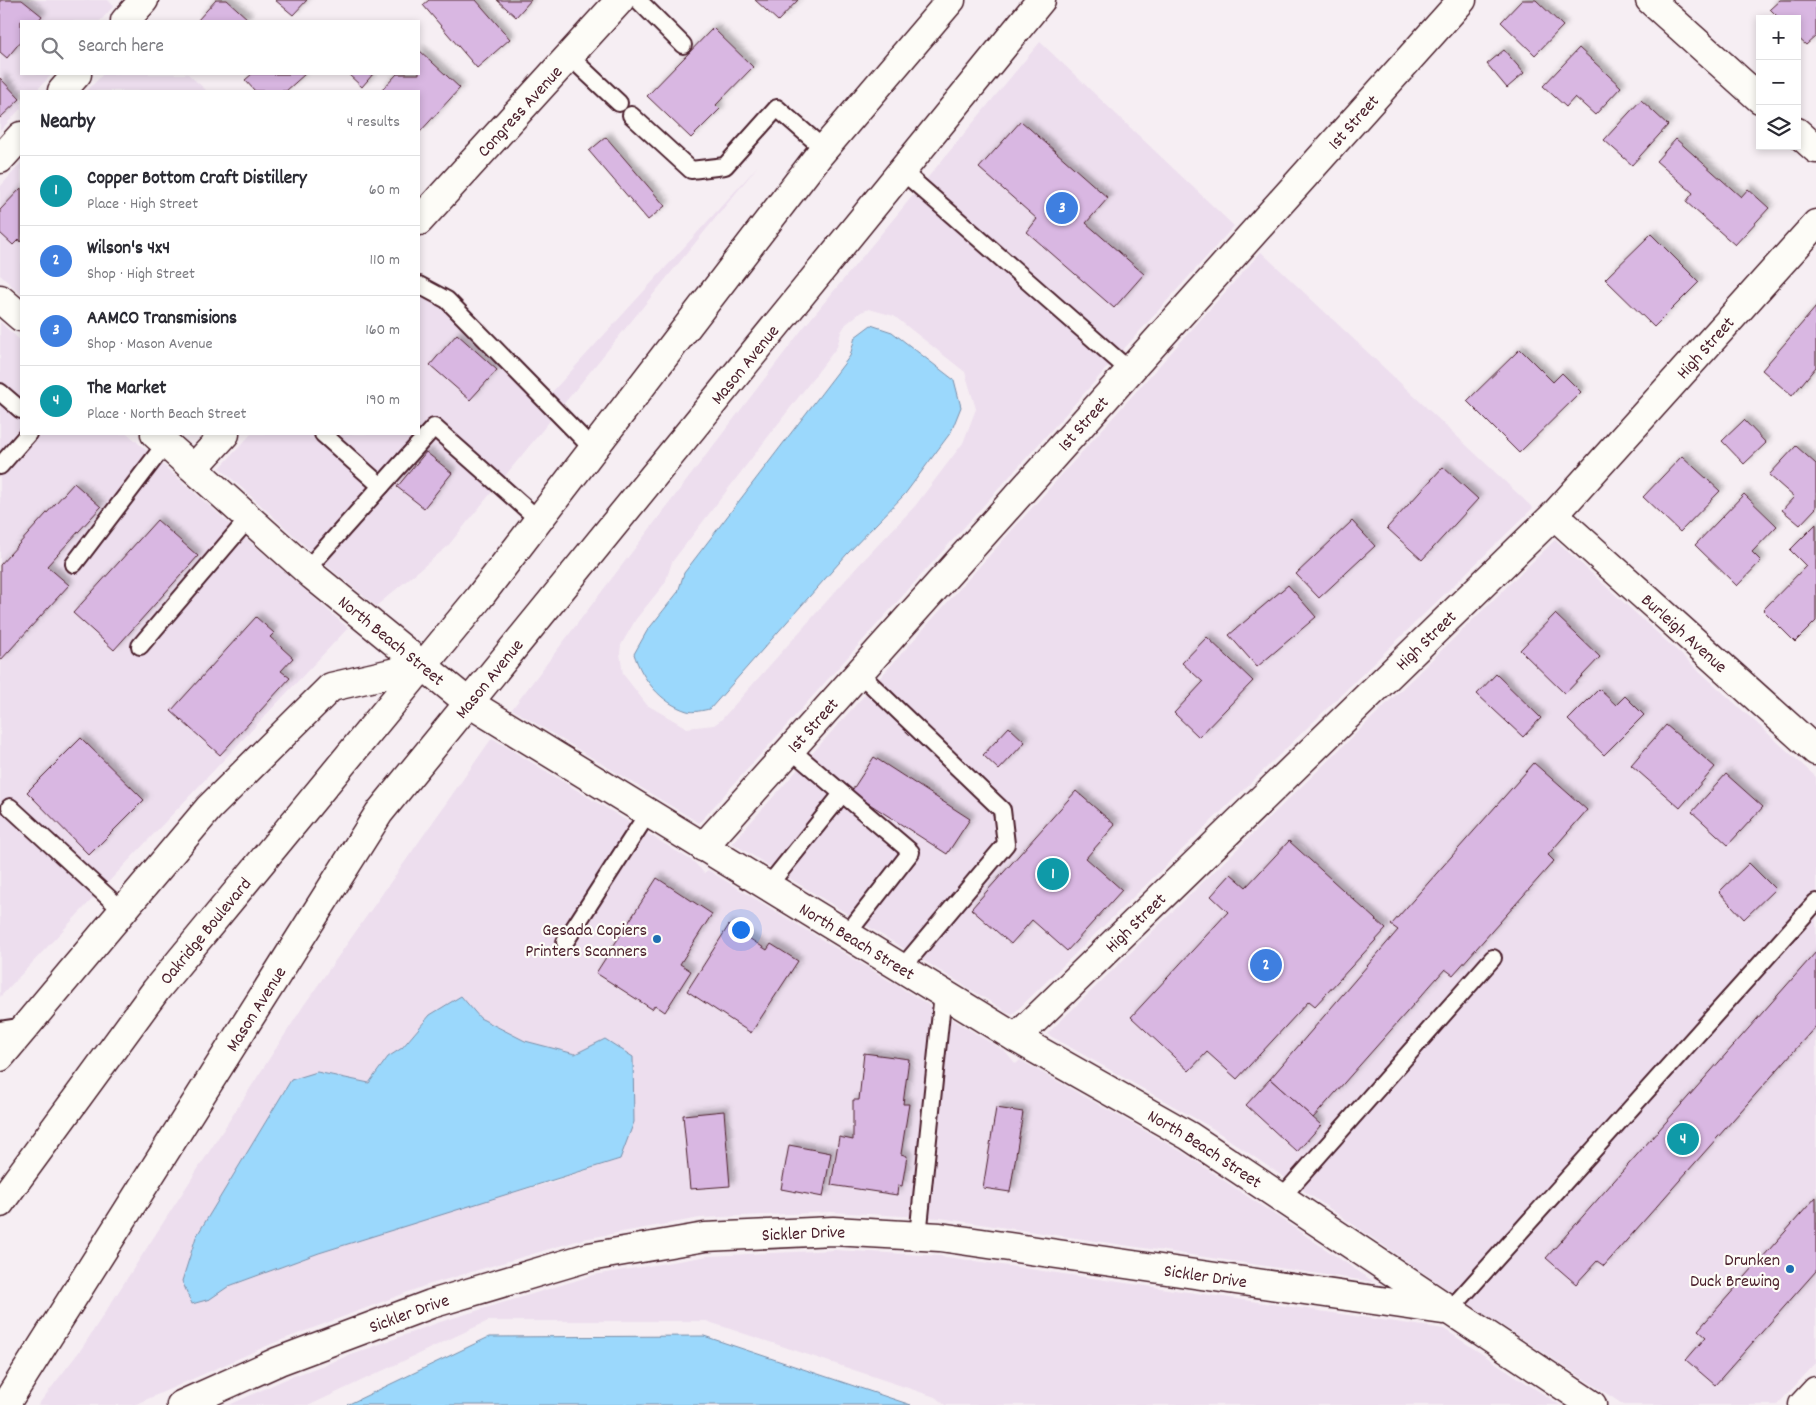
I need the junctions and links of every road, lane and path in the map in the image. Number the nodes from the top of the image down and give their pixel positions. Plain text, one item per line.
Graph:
1 (144, 0) edge
2 (620, 0) edge
3 (638, 0) edge
4 (951, 0) edge
5 (1041, 0) edge
6 (1462, 0) edge
7 (1650, 0) edge
8 (126, 20) edge
9 (683, 45) dead end
10 (569, 56) junction
11 (76, 75) edge
12 (63, 90) edge
13 (1756, 95) edge
14 (619, 103) dead end
15 (630, 115) dead end
16 (1801, 136) edge
17 (20, 137) edge
18 (824, 149) junction
19 (1816, 149) edge
20 (0, 159) edge
21 (902, 171) junction
22 (420, 220) edge
23 (1816, 224) edge
24 (420, 287) edge
25 (0, 299) edge
26 (20, 316) edge
27 (1130, 371) junction
28 (0, 392) edge
29 (20, 409) edge
30 (27, 435) edge
31 (224, 435) edge
32 (324, 435) edge
33 (160, 439) edge
34 (593, 449) junction
35 (0, 466) edge
36 (194, 468) junction
37 (381, 486) junction
38 (1554, 515) junction
39 (249, 518) junction
40 (539, 520) junction
41 (74, 564) dead end
42 (306, 570) junction
43 (140, 646) dead end
44 (422, 666) junction
45 (859, 673) junction
46 (469, 703) junction
47 (790, 749) junction
48 (1816, 751) edge
49 (842, 794) junction
50 (10, 807) dead end
51 (648, 813) junction
52 (704, 847) junction
53 (768, 886) junction
54 (1816, 902) edge
55 (122, 910) junction
56 (847, 934) junction
57 (565, 942) dead end
58 (1493, 958) dead end
59 (902, 968) junction
60 (943, 993) junction
61 (13, 1028) edge
62 (1016, 1038) junction
63 (0, 1057) edge
64 (1281, 1198) junction
65 (0, 1203) edge
66 (918, 1236) junction
67 (1449, 1311) junction
68 (1816, 1391) edge
69 (5, 1405) edge
70 (181, 1405) edge
71 (1592, 1405) edge
72 (1803, 1405) edge

1 - 8 street
2 - 10 street, Congress Avenue
3 - 9 lane
4 - 18 street
5 - 21 street, Mason Avenue
6 - 27 street, 1st Street
7 - 13 street
10 - 14 lane
10 - 22 street, Congress Avenue
11 - 12 street
15 - 18 lane
16 - 19 street
17 - 20 street
18 - 34 street
21 - 27 lane
21 - 46 street, Mason Avenue
23 - 38 street, High Street
24 - 34 lane
25 - 26 street
27 - 45 street, 1st Street
28 - 29 lane
30 - 35 lane
31 - 36 street
32 - 37 lane
33 - 36 street, North Beach Street
33 - 41 lane
34 - 40 street
36 - 39 street, North Beach Street
37 - 40 lane
37 - 42 lane
38 - 48 street, Burleigh Avenue
38 - 62 street, High Street
39 - 42 street, North Beach Street
39 - 43 lane
40 - 44 street
42 - 44 street, North Beach Street
44 - 46 street, North Beach Street
44 - 55 street
44 - 65 street, Oakridge Boulevard
45 - 47 street, 1st Street
45 - 59 lane
46 - 51 street, North Beach Street
46 - 69 street, Mason Avenue
47 - 49 lane
47 - 52 street, 1st Street
49 - 53 lane
49 - 56 lane
50 - 55 lane
51 - 52 street, North Beach Street
51 - 57 lane
52 - 53 street, North Beach Street
53 - 56 street, North Beach Street
54 - 67 lane
55 - 61 street
56 - 59 street, North Beach Street
58 - 64 lane
59 - 60 street, North Beach Street
60 - 62 street, North Beach Street
60 - 66 lane
61 - 63 street
62 - 64 street, North Beach Street
64 - 67 street, North Beach Street
66 - 67 street, Sickler Drive
66 - 70 street, Sickler Drive
67 - 71 street, North Beach Street
68 - 72 street

